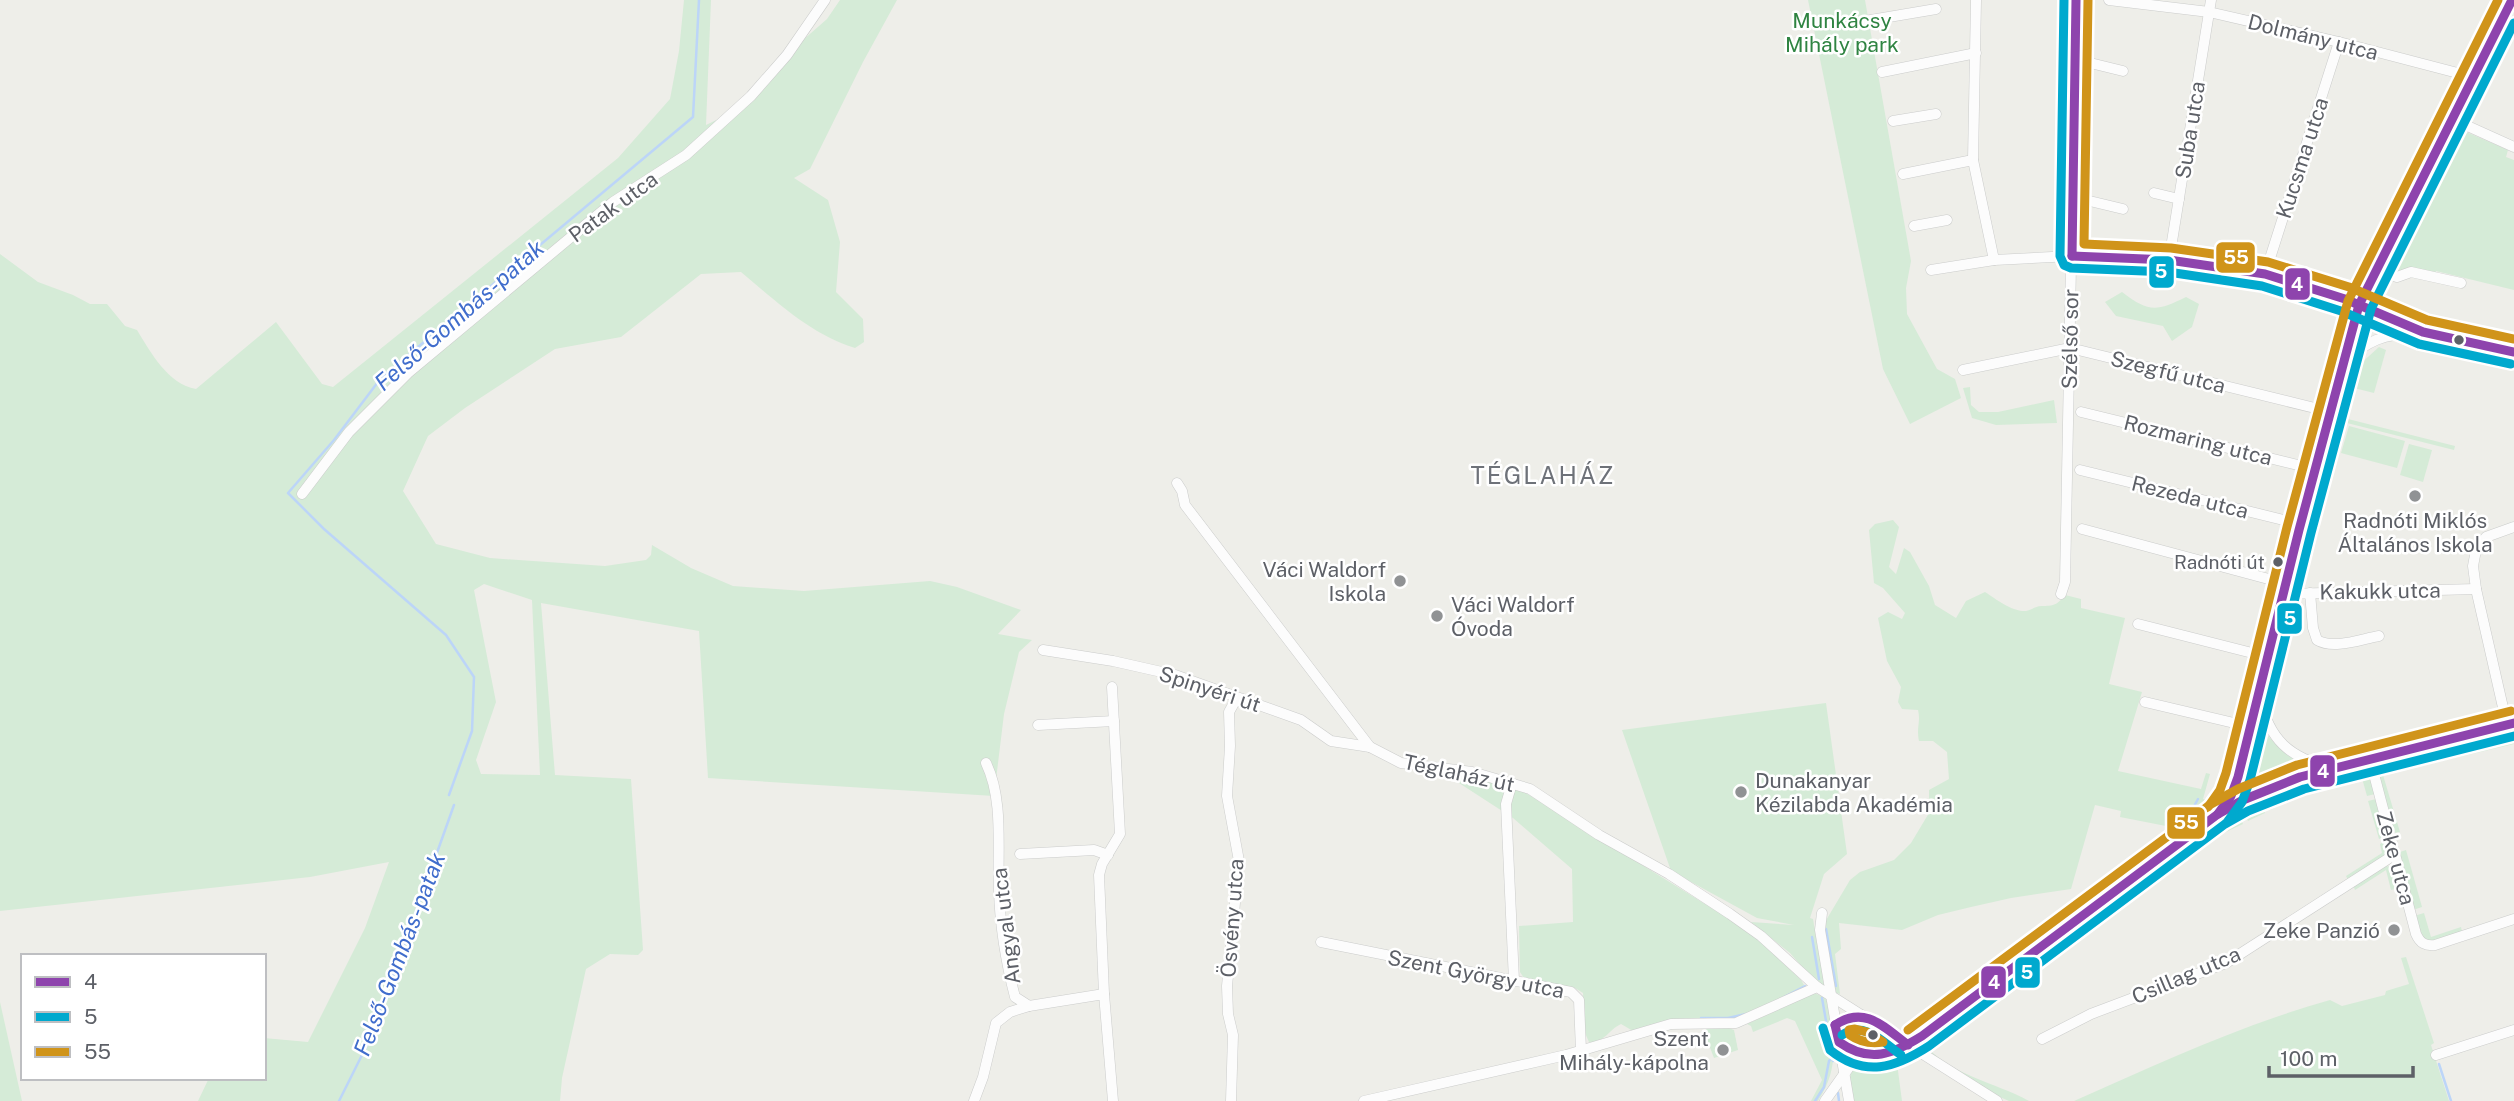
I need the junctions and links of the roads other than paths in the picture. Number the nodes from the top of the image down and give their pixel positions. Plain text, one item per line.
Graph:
1 (825, 0) edge
2 (1976, 0) edge
3 (2076, 0) edge
4 (2109, 0) edge
5 (2211, 0) edge
6 (2512, 0) edge
7 (1936, 9) dead end
8 (2209, 12) junction
9 (1865, 21) dead end
10 (2339, 42) junction
11 (1976, 54) junction
12 (2074, 59) junction
13 (2123, 71) dead end
14 (1882, 72) dead end
15 (2473, 77) junction
16 (1936, 114) dead end
17 (2452, 119) junction
18 (1892, 121) dead end
19 (2514, 147) edge
20 (1973, 160) junction
21 (1903, 174) dead end
22 (2154, 193) dead end
23 (2073, 197) junction
24 (2179, 199) junction
25 (2123, 209) dead end
26 (1947, 220) dead end
27 (1914, 226) dead end
28 (2072, 256) junction
29 (1994, 260) junction
30 (2169, 260) junction
31 (2376, 269) junction
32 (1931, 270) dead end
33 (2265, 274) junction
34 (2461, 283) dead end
35 (2359, 305) junction
36 (2383, 317) junction
37 (2423, 332) junction
38 (2381, 337) junction
39 (2070, 348) junction
40 (2514, 352) edge
41 (2343, 364) junction
42 (1963, 370) dead end
43 (2081, 412) dead end
44 (2331, 412) junction
45 (2314, 469) junction
46 (2080, 470) dead end
47 (1177, 484) dead end
48 (302, 494) dead end
49 (2300, 524) junction
50 (2514, 527) edge
51 (2082, 530) dead end
52 (2286, 589) junction
53 (2476, 589) junction
54 (2310, 593) junction
55 (2061, 594) dead end
56 (2138, 624) dead end
57 (2379, 636) dead end
58 (1043, 650) dead end
59 (2268, 657) junction
60 (1112, 687) dead end
61 (2260, 695) junction
62 (1242, 699) junction
63 (2145, 702) dead end
64 (1114, 721) junction
65 (2510, 724) edge
66 (1038, 725) dead end
67 (2251, 727) junction
68 (1370, 747) junction
69 (2370, 759) junction
70 (986, 763) dead end
71 (2332, 768) junction
72 (1512, 783) junction
73 (2218, 814) junction
74 (1020, 854) dead end
75 (1108, 855) junction
76 (2394, 855) junction
77 (1822, 913) dead end
78 (2514, 919) edge
79 (1321, 942) dead end
80 (1514, 981) junction
81 (1817, 987) junction
82 (1104, 994) junction
83 (1830, 996) junction
84 (1029, 1006) junction
85 (1863, 1015) junction
86 (1835, 1025) junction
87 (2514, 1030) edge
88 (2042, 1039) dead end
89 (1839, 1042) junction
90 (1908, 1045) junction
91 (1581, 1051) junction
92 (2436, 1055) dead end
93 (1863, 1056) junction
94 (1843, 1072) junction
95 (974, 1101) edge
96 (1114, 1101) edge
97 (1231, 1101) edge
98 (1364, 1101) edge
99 (1825, 1101) edge
100 (1849, 1101) edge
101 (1997, 1101) edge

1 - 48 street, Patak utca
2 - 11 street
3 - 12 street, Szélső sor
4 - 8 street, Dolmány utca
5 - 8 street, Suba utca
6 - 15 street
7 - 9 street
8 - 10 street, Dolmány utca
8 - 24 street, Suba utca
10 - 15 street, Dolmány utca
10 - 33 street, Kucsma utca
11 - 14 street
11 - 20 street
12 - 13 street
12 - 23 street, Szélső sor
15 - 17 street
16 - 18 street
17 - 19 street
17 - 31 street
20 - 21 street
20 - 29 street
22 - 24 street
23 - 25 street
23 - 28 street, Szélső sor
24 - 30 street, Suba utca
26 - 27 street
28 - 29 street
28 - 30 street
28 - 39 street, Szélső sor
29 - 32 street
30 - 33 street
31 - 34 street
31 - 35 street
33 - 35 street
35 - 36 street
35 - 41 street
36 - 37 street
36 - 38 street
37 - 38 street
37 - 40 street
38 - 41 street
39 - 42 street, Szegfű utca
39 - 44 street, Szegfű utca
39 - 55 street, Szélső sor
41 - 44 street
43 - 45 street, Rozmaring utca
44 - 45 street
45 - 49 street
46 - 49 street, Rezeda utca
47 - 68 street, Téglaház út
49 - 52 street
50 - 53 street
51 - 52 street, Kakukk utca
52 - 54 street, Kakukk utca
52 - 59 street
53 - 54 street, Kakukk utca
53 - 65 street
54 - 57 street
56 - 59 street
58 - 62 street, Spinyéri út
59 - 61 street
60 - 64 street
61 - 67 street
61 - 71 street
62 - 68 street, Spinyéri út
62 - 97 street, Ösvény utca
63 - 67 street
64 - 66 street
64 - 75 street
65 - 69 street
67 - 73 street
68 - 72 street, Téglaház út
69 - 71 street
69 - 76 street, Zeke utca
70 - 84 street, Angyal utca
71 - 73 street
72 - 80 street
72 - 81 street, Téglaház út
73 - 90 street
74 - 75 street
75 - 82 street
76 - 78 street, Zeke utca
76 - 88 street, Csillag utca
77 - 83 street
79 - 80 street, Szent György utca
80 - 91 street, Szent György utca
81 - 83 street, Téglaház út
81 - 91 street
82 - 84 street
82 - 96 street
83 - 85 street, Téglaház út
83 - 86 street
84 - 95 street, Angyal utca
85 - 86 street
85 - 90 street, Téglaház út
86 - 89 street
87 - 92 street
89 - 93 street
89 - 94 street
90 - 93 street
90 - 101 street, Téglaház út
91 - 98 street
93 - 94 street
94 - 99 street
94 - 100 street

